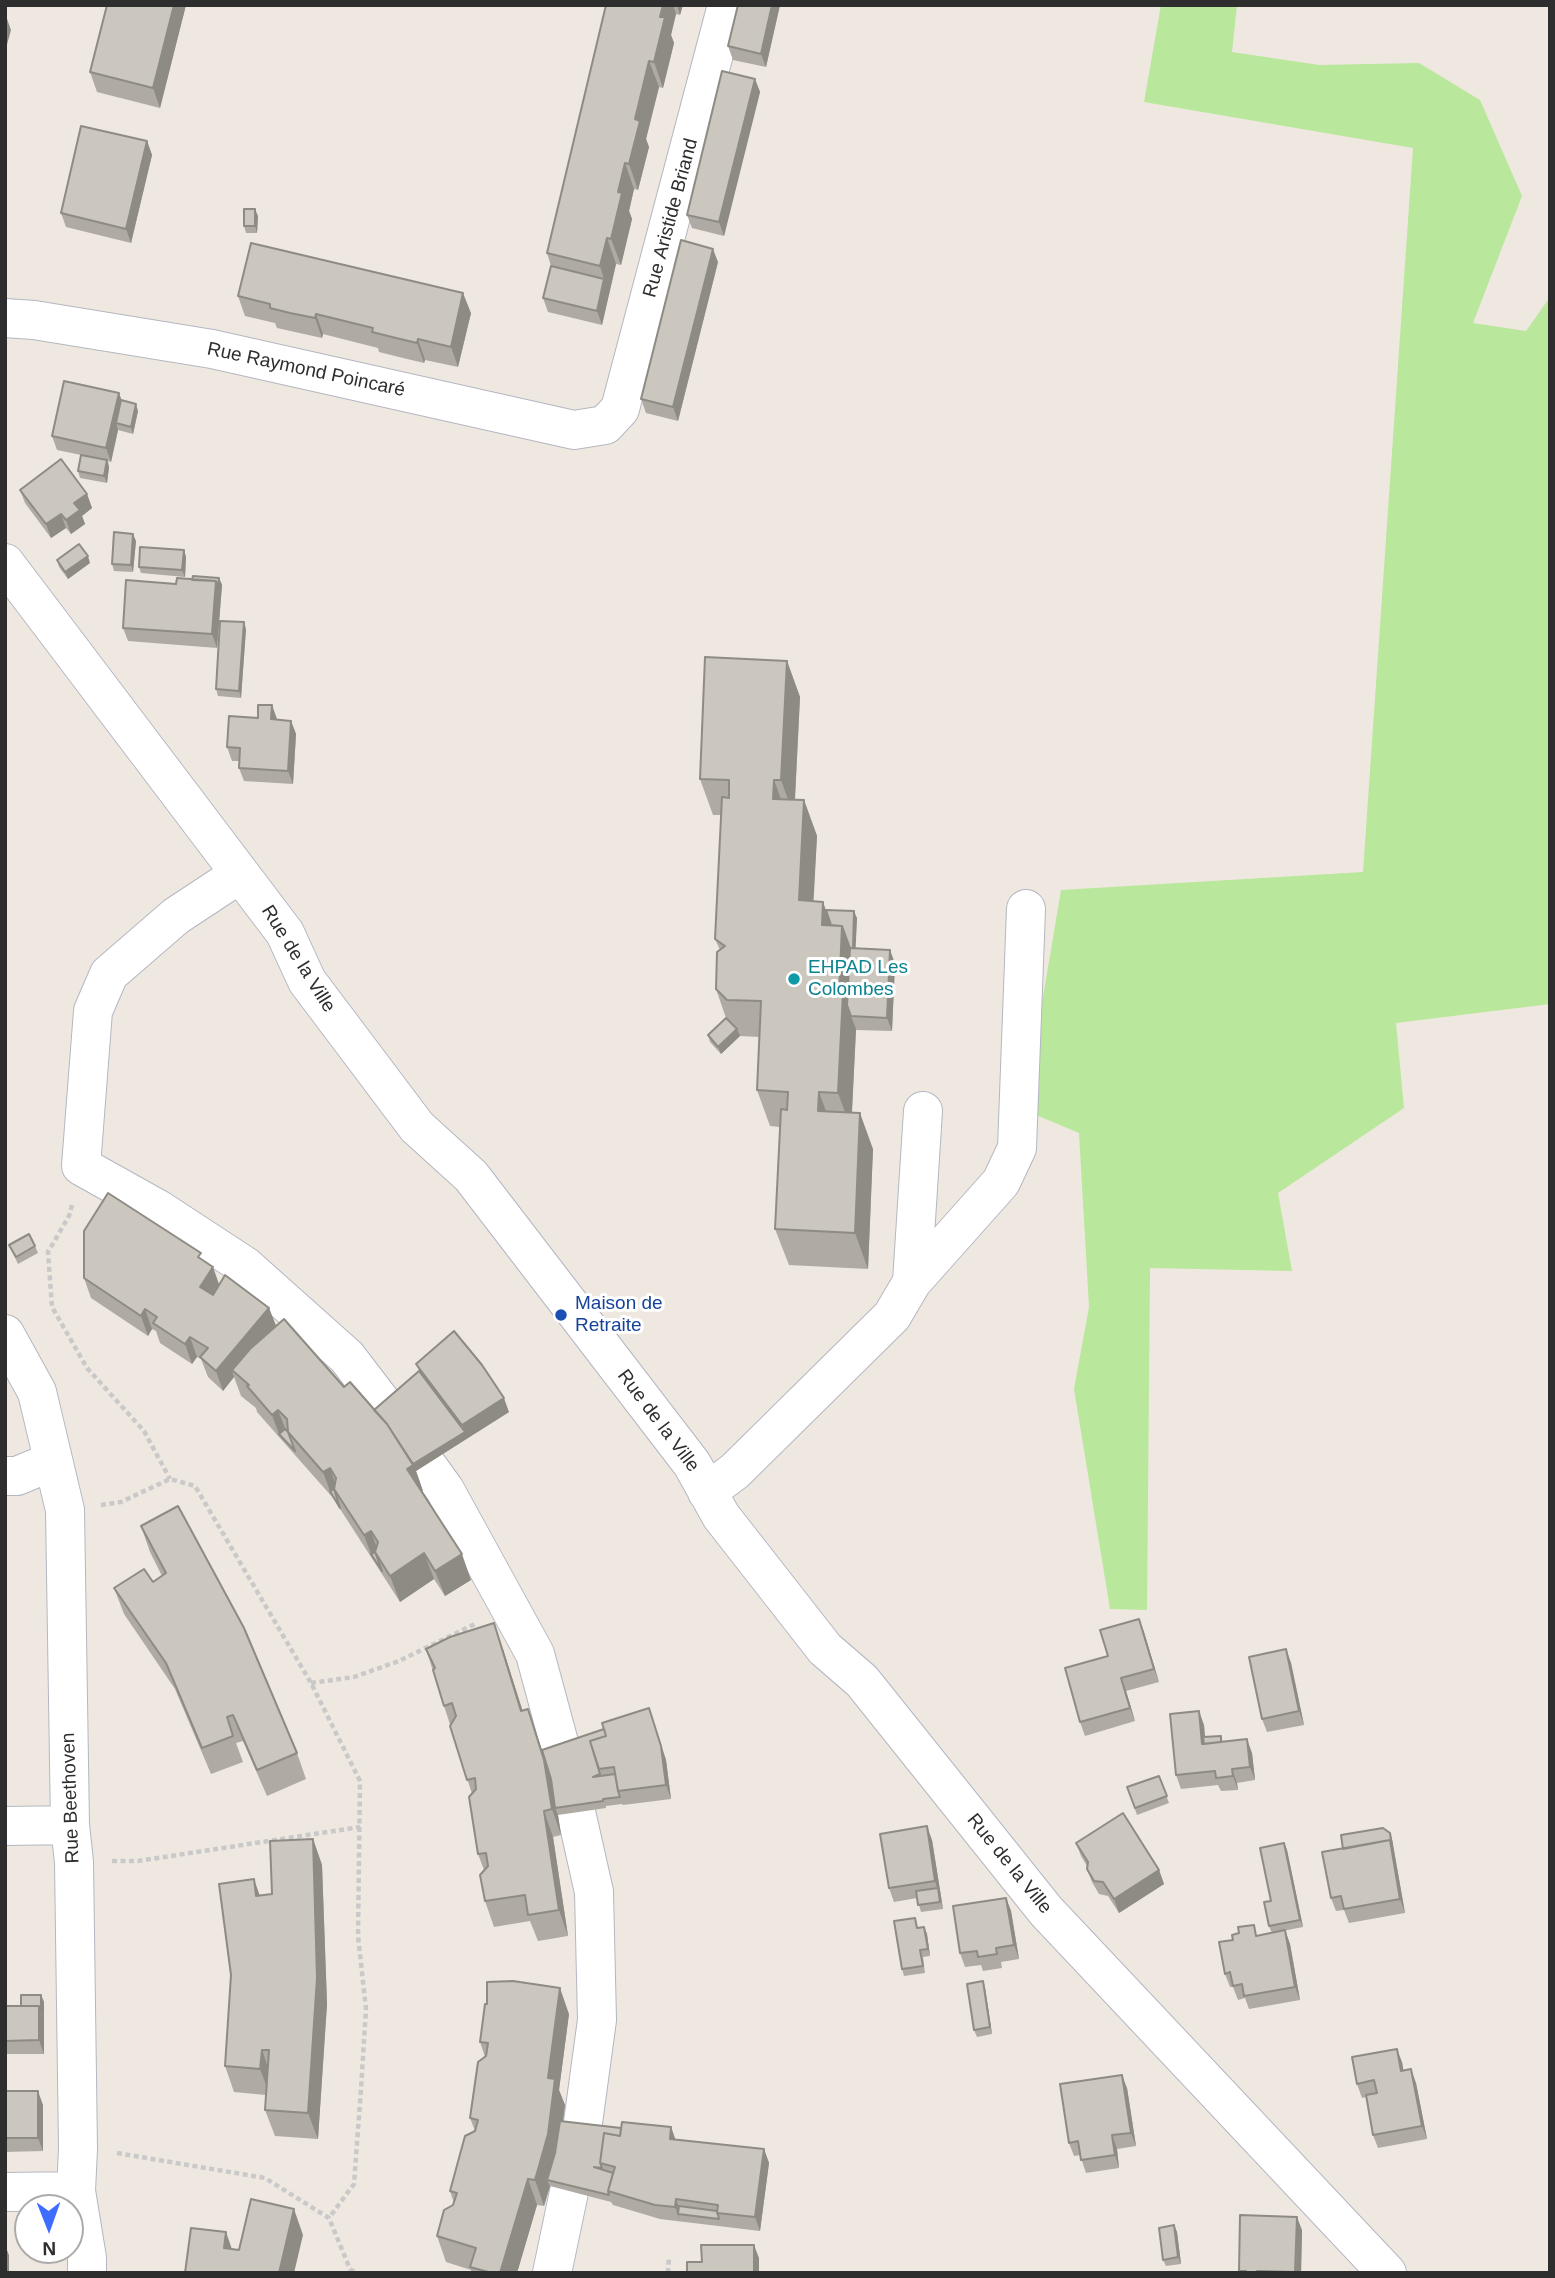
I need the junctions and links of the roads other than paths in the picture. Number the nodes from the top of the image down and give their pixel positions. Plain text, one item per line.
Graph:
1 (727, 5) edge
2 (5, 318) edge
3 (605, 425) joint
4 (5, 563) edge
5 (239, 872) junction
6 (1026, 909) dead end
7 (923, 1111) dead end
8 (912, 1282) junction
9 (5, 1334) edge
10 (386, 1408) edge
11 (53, 1461) junction
12 (427, 1465) edge
13 (5, 1476) edge
14 (707, 1492) junction
15 (561, 1750) edge
16 (576, 1812) edge
17 (5, 1826) edge
18 (72, 1843) junction
19 (582, 2130) edge
20 (76, 2191) junction
21 (5, 2192) edge
22 (569, 2192) edge
23 (87, 2273) edge
24 (552, 2273) edge
25 (1387, 2273) edge

1 - 3 street, Rue Aristide Briand
2 - 3 street, Rue Raymond Poincaré
4 - 5 street, Rue de la Ville
5 - 10 street
5 - 14 street, Rue de la Ville
6 - 8 street
7 - 8 street
8 - 14 street
9 - 11 street, Rue Beethoven
11 - 13 street
11 - 18 street, Rue Beethoven
12 - 15 street
14 - 25 street, Rue de la Ville
16 - 19 street
17 - 18 street
18 - 20 street, Rue Beethoven
20 - 21 street
20 - 23 street, Rue Beethoven
22 - 24 street

